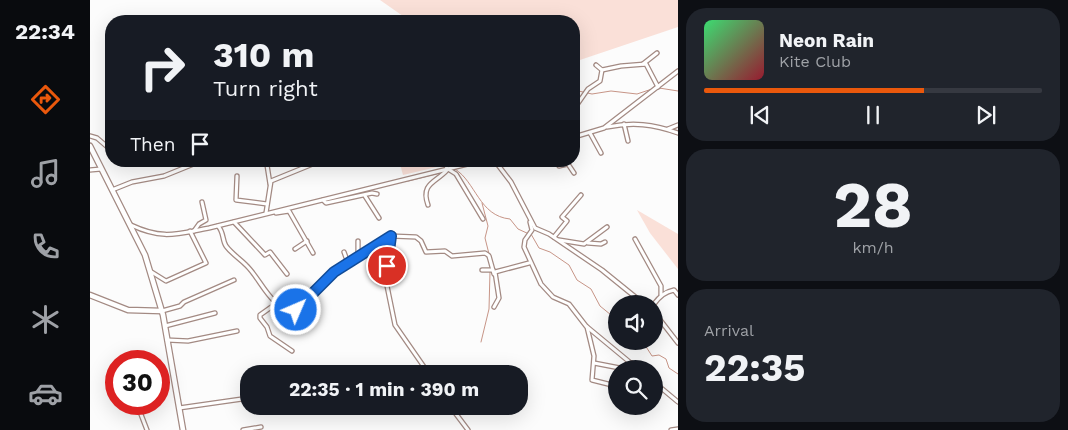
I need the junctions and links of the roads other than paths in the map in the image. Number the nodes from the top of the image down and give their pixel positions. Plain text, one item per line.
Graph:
1 (657, 54) dead end
2 (643, 64) junction
3 (596, 65) dead end
4 (602, 70) junction
5 (678, 71) edge
6 (658, 87) junction
7 (580, 100) edge
8 (624, 124) junction
9 (678, 125) edge
10 (604, 128) junction
11 (667, 130) junction
12 (590, 133) junction
13 (678, 133) edge
14 (90, 136) edge
15 (580, 136) edge
16 (628, 141) dead end
17 (105, 145) edge
18 (90, 146) edge
19 (600, 153) dead end
20 (186, 167) edge
21 (267, 167) edge
22 (305, 167) edge
23 (455, 167) edge
24 (500, 167) edge
25 (570, 167) edge
26 (101, 168) junction
27 (447, 169) junction
28 (90, 170) edge
29 (574, 172) dead end
30 (237, 176) dead end
31 (270, 184) junction
32 (112, 190) junction
33 (377, 194) dead end
34 (581, 195) dead end
35 (365, 196) junction
36 (322, 200) junction
37 (202, 202) dead end
38 (267, 204) junction
39 (428, 205) dead end
40 (266, 213) junction
41 (529, 216) junction
42 (379, 218) dead end
43 (483, 218) dead end
44 (233, 222) junction
45 (130, 224) junction
46 (218, 226) junction
47 (606, 227) dead end
48 (194, 230) junction
49 (190, 231) junction
50 (391, 236) junction
51 (553, 237) junction
52 (635, 239) dead end
53 (558, 240) junction
54 (307, 241) junction
55 (358, 241) dead end
56 (605, 242) dead end
57 (588, 243) junction
58 (295, 249) dead end
59 (344, 252) dead end
60 (313, 253) dead end
61 (358, 258) junction
62 (530, 262) junction
63 (346, 265) junction
64 (482, 270) dead end
65 (150, 271) junction
66 (494, 273) junction
67 (287, 274) dead end
68 (234, 280) dead end
69 (90, 294) edge
70 (633, 295) edge
71 (661, 295) joint
72 (678, 295) edge
73 (277, 303) junction
74 (494, 307) dead end
75 (162, 311) junction
76 (215, 313) dead end
77 (663, 324) edge
78 (165, 326) junction
79 (586, 326) junction
80 (236, 331) dead end
81 (167, 340) junction
82 (678, 343) edge
83 (292, 351) dead end
84 (628, 360) edge
85 (594, 364) junction
86 (423, 365) edge
87 (608, 366) edge
88 (608, 384) edge
89 (663, 390) edge
90 (240, 399) edge
91 (678, 402) edge
92 (179, 408) junction
93 (141, 415) edge
94 (457, 415) edge
95 (261, 427) dead end
96 (147, 430) edge
97 (183, 430) edge
98 (243, 430) edge
99 (468, 430) edge
100 (671, 430) edge
101 (678, 430) edge

1 - 2 street
2 - 4 street
2 - 6 street
3 - 4 street
4 - 7 street
5 - 6 street
6 - 10 street
8 - 10 street
8 - 11 street
8 - 16 street
9 - 11 street
10 - 12 street
11 - 13 street
12 - 15 street
12 - 19 street
14 - 17 street
18 - 26 main road
20 - 32 street
21 - 31 street
22 - 31 street
23 - 27 street
24 - 41 street
25 - 29 street
26 - 28 street
26 - 32 main road
27 - 36 street
27 - 39 street
27 - 43 street
30 - 38 street
31 - 38 street
32 - 45 main road
33 - 35 street
34 - 51 street
35 - 36 street
35 - 42 street
36 - 40 street
37 - 48 street
38 - 40 street
40 - 44 street
40 - 54 street
41 - 51 street
41 - 62 street
44 - 46 street
44 - 67 street
45 - 49 street
45 - 65 main road
46 - 48 street
46 - 73 street
47 - 57 street
48 - 49 street
49 - 65 street
50 - 61 street
50 - 66 street
50 - 86 street
51 - 53 street
52 - 71 street
53 - 57 street
53 - 70 street
54 - 58 street
54 - 60 street
55 - 61 street
56 - 57 street
59 - 63 street
61 - 63 street
62 - 66 street
62 - 79 street
63 - 73 street
64 - 66 street
65 - 75 main road
66 - 74 street
68 - 75 street
69 - 75 main road
71 - 72 street
73 - 83 street
75 - 78 main road
76 - 78 street
77 - 82 street
78 - 81 main road
79 - 84 street
79 - 85 street
80 - 81 street
81 - 92 main road
85 - 87 street
85 - 88 street
89 - 91 street
90 - 92 street
92 - 97 main road
93 - 96 street
94 - 99 street
95 - 98 street
100 - 101 street

